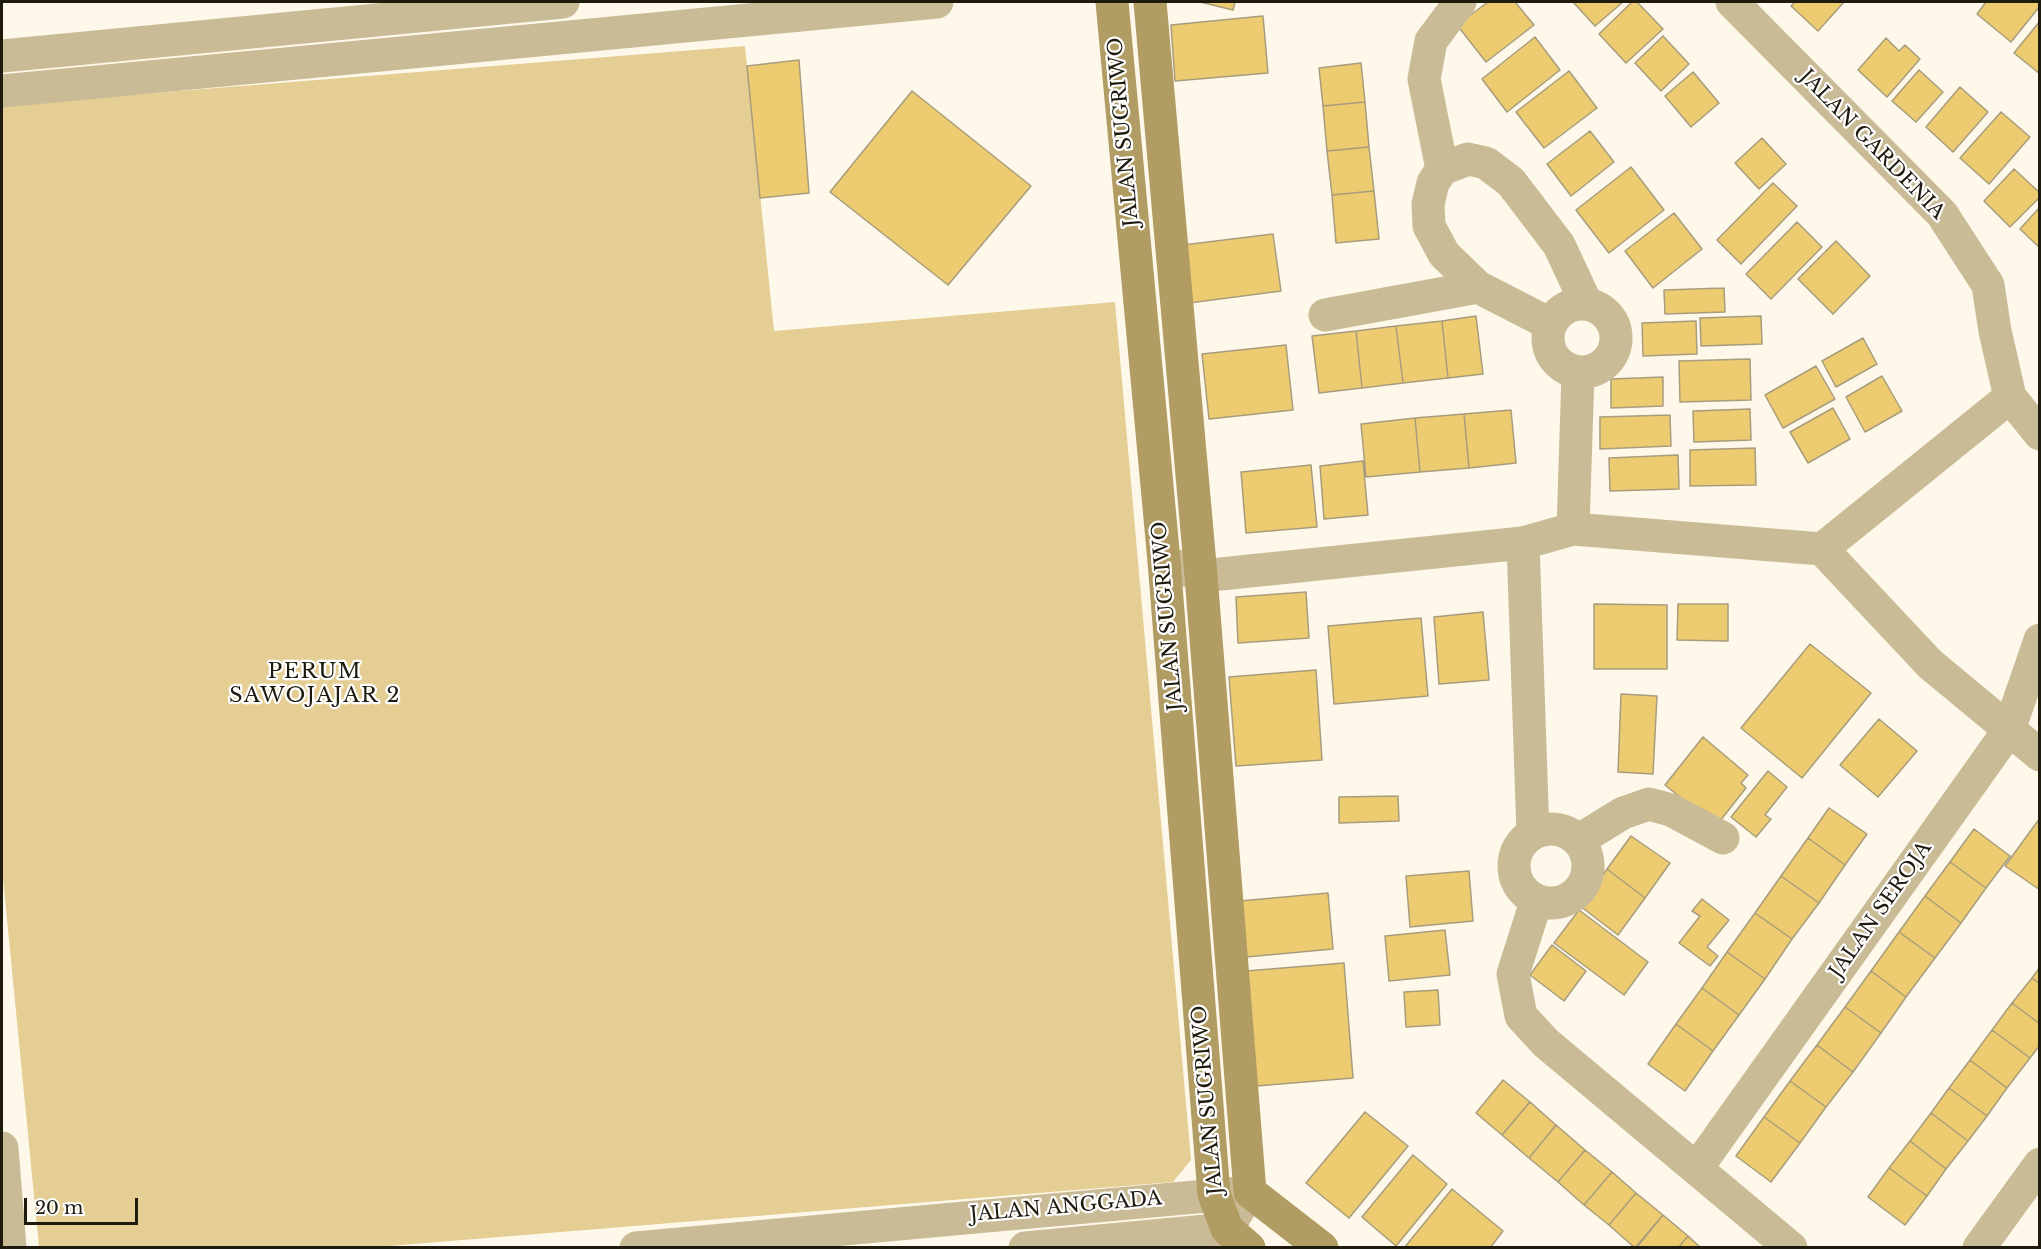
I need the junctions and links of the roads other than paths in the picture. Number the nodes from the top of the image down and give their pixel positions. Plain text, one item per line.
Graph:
1 (563, 2) edge
2 (937, 2) edge
3 (1112, 2) edge
4 (1150, 2) edge
5 (1460, 2) edge
6 (1732, 2) edge
7 (499, 5) edge
8 (504, 45) junction
9 (2, 56) edge
10 (2, 91) edge
11 (1442, 169) junction
12 (1478, 287) junction
13 (1586, 303) junction
14 (1325, 315) dead end
15 (1550, 324) junction
16 (1578, 373) junction
17 (2010, 397) junction
18 (2040, 434) edge
19 (1573, 529) junction
20 (1523, 543) junction
21 (1822, 549) junction
22 (1164, 561) junction
23 (1201, 576) junction
24 (2040, 640) edge
25 (2009, 730) junction
26 (2040, 755) edge
27 (1533, 834) junction
28 (1723, 838) dead end
29 (1579, 840) junction
30 (1536, 902) junction
31 (2, 1148) edge
32 (2040, 1164) edge
33 (1697, 1168) junction
34 (1250, 1192) junction
35 (1214, 1194) junction
36 (1238, 1239) edge
37 (10, 1248) edge
38 (636, 1248) edge
39 (1025, 1248) edge
40 (1322, 1248) edge
41 (1791, 1248) edge
42 (1979, 1248) edge

1 - 7 street
2 - 8 street
3 - 22 street, JALAN SUGRIWO
4 - 23 street, JALAN SUGRIWO
5 - 11 street
6 - 17 street, JALAN GARDENIA
7 - 8 street
7 - 9 street
8 - 10 street
11 - 12 street
11 - 13 street
12 - 14 street
12 - 15 street
13 - 15 street
13 - 16 street
15 - 16 street
16 - 19 street
17 - 18 street, JALAN GARDENIA
17 - 21 street
19 - 20 street
19 - 21 street
20 - 23 street
20 - 27 street
21 - 25 street
22 - 23 street
22 - 35 street, JALAN SUGRIWO
23 - 34 street, JALAN SUGRIWO
24 - 25 street, JALAN SEROJA
25 - 26 street
25 - 33 street, JALAN SEROJA
27 - 29 street
27 - 30 street
28 - 29 street
29 - 30 street
30 - 33 street
31 - 37 street
32 - 42 street
33 - 41 street
34 - 35 street, JALAN ANGGADA
34 - 36 street
34 - 40 street
35 - 36 street, JALAN SUGRIWO
35 - 38 street, JALAN ANGGADA
36 - 39 street, JALAN ANGGADA

